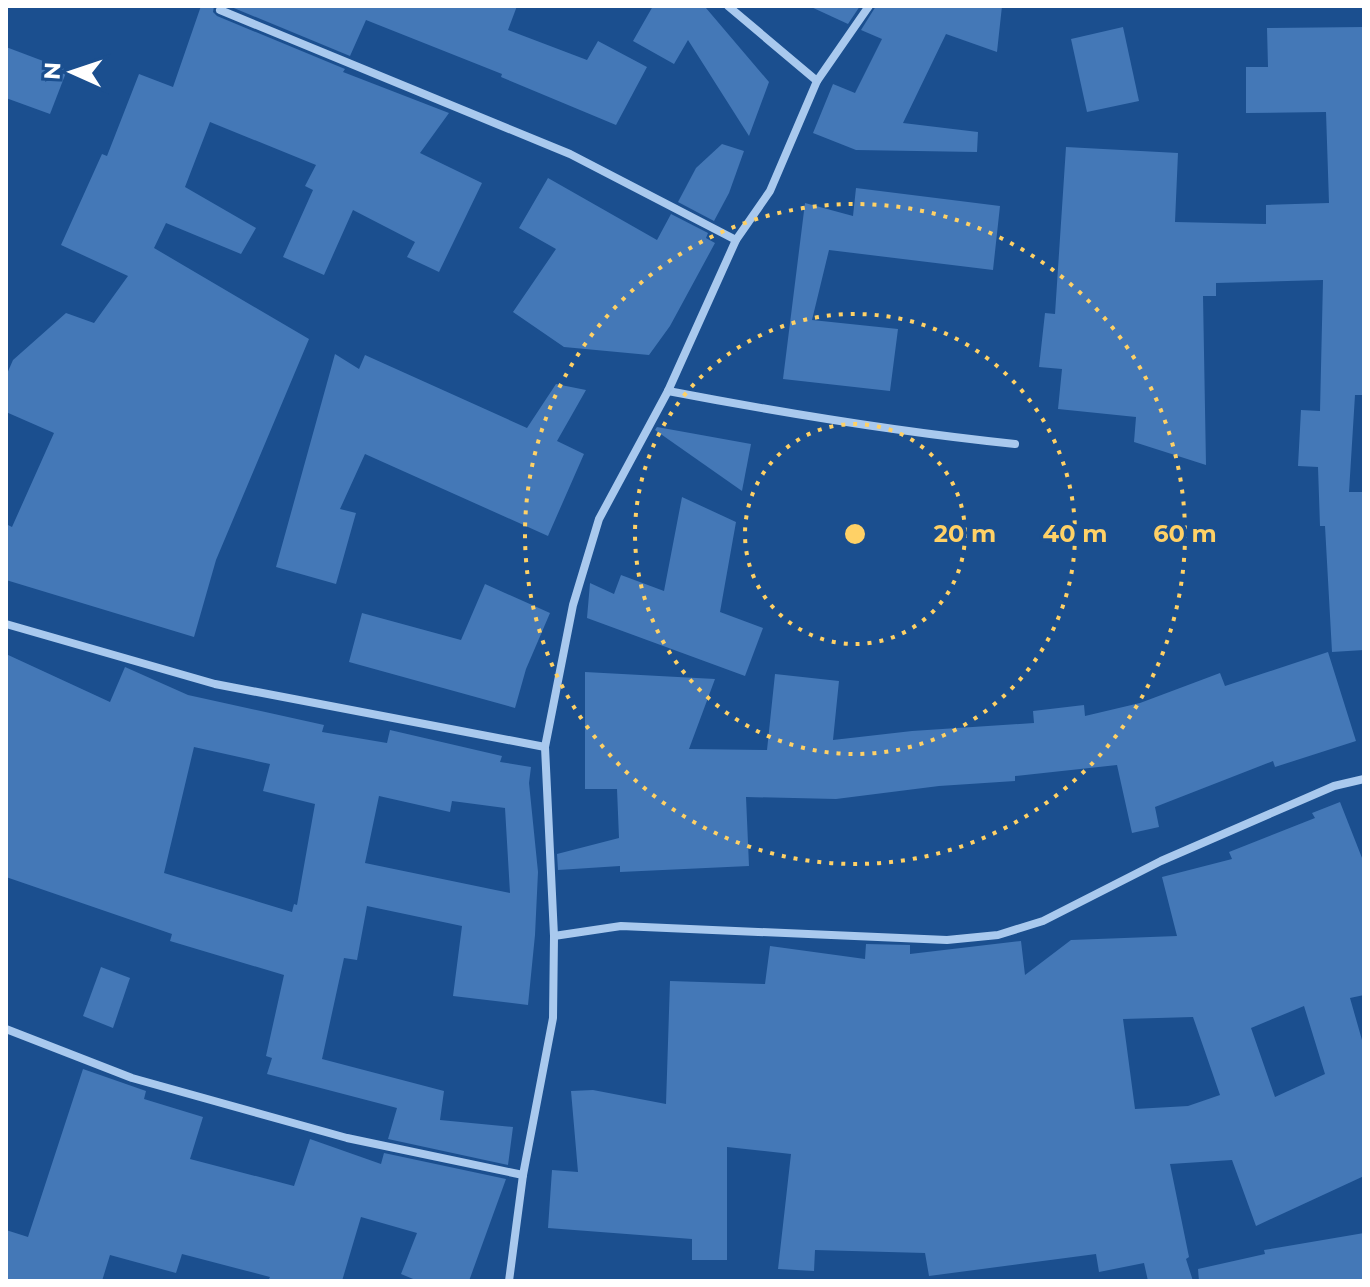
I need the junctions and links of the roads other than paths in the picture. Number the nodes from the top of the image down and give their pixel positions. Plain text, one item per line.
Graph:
1 (728, 6) edge
2 (869, 6) edge
3 (220, 10) dead end
4 (817, 81) junction
5 (736, 240) junction
6 (668, 391) junction
7 (1015, 444) dead end
8 (6, 624) edge
9 (545, 747) junction
10 (1364, 779) edge
11 (554, 936) junction
12 (6, 1029) edge
13 (523, 1175) junction
14 (509, 1281) edge

1 - 4 street
2 - 4 street
3 - 5 street
4 - 5 street
5 - 6 street
6 - 7 street
6 - 9 street
8 - 9 street
9 - 11 street
10 - 11 street
11 - 13 street
12 - 13 street
13 - 14 street

